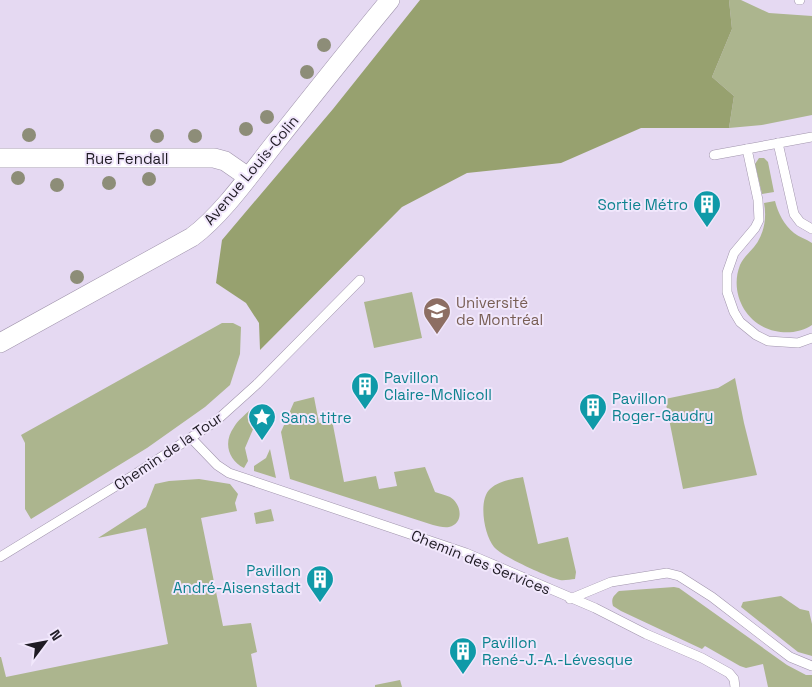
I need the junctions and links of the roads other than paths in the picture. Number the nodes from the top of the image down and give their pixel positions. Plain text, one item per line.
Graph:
1 (390, 0) edge
2 (812, 137) edge
3 (778, 143) junction
4 (747, 149) junction
5 (714, 155) dead end
6 (0, 158) edge
7 (248, 176) junction
8 (812, 229) edge
9 (360, 280) dead end
10 (812, 338) edge
11 (0, 343) edge
12 (192, 439) junction
13 (0, 556) edge
14 (570, 599) junction
15 (812, 666) edge
16 (736, 687) edge

1 - 7 street, Avenue Louis-Colin
2 - 3 lane
3 - 4 lane
3 - 8 lane
4 - 5 lane
4 - 10 lane
6 - 7 street, Rue Fendall
7 - 11 street, Avenue Louis-Colin
9 - 12 lane, Chemin de la Tour
12 - 13 lane, Chemin de la Tour
12 - 14 lane, Chemin des Services
14 - 15 lane
14 - 16 lane, Chemin des Services

